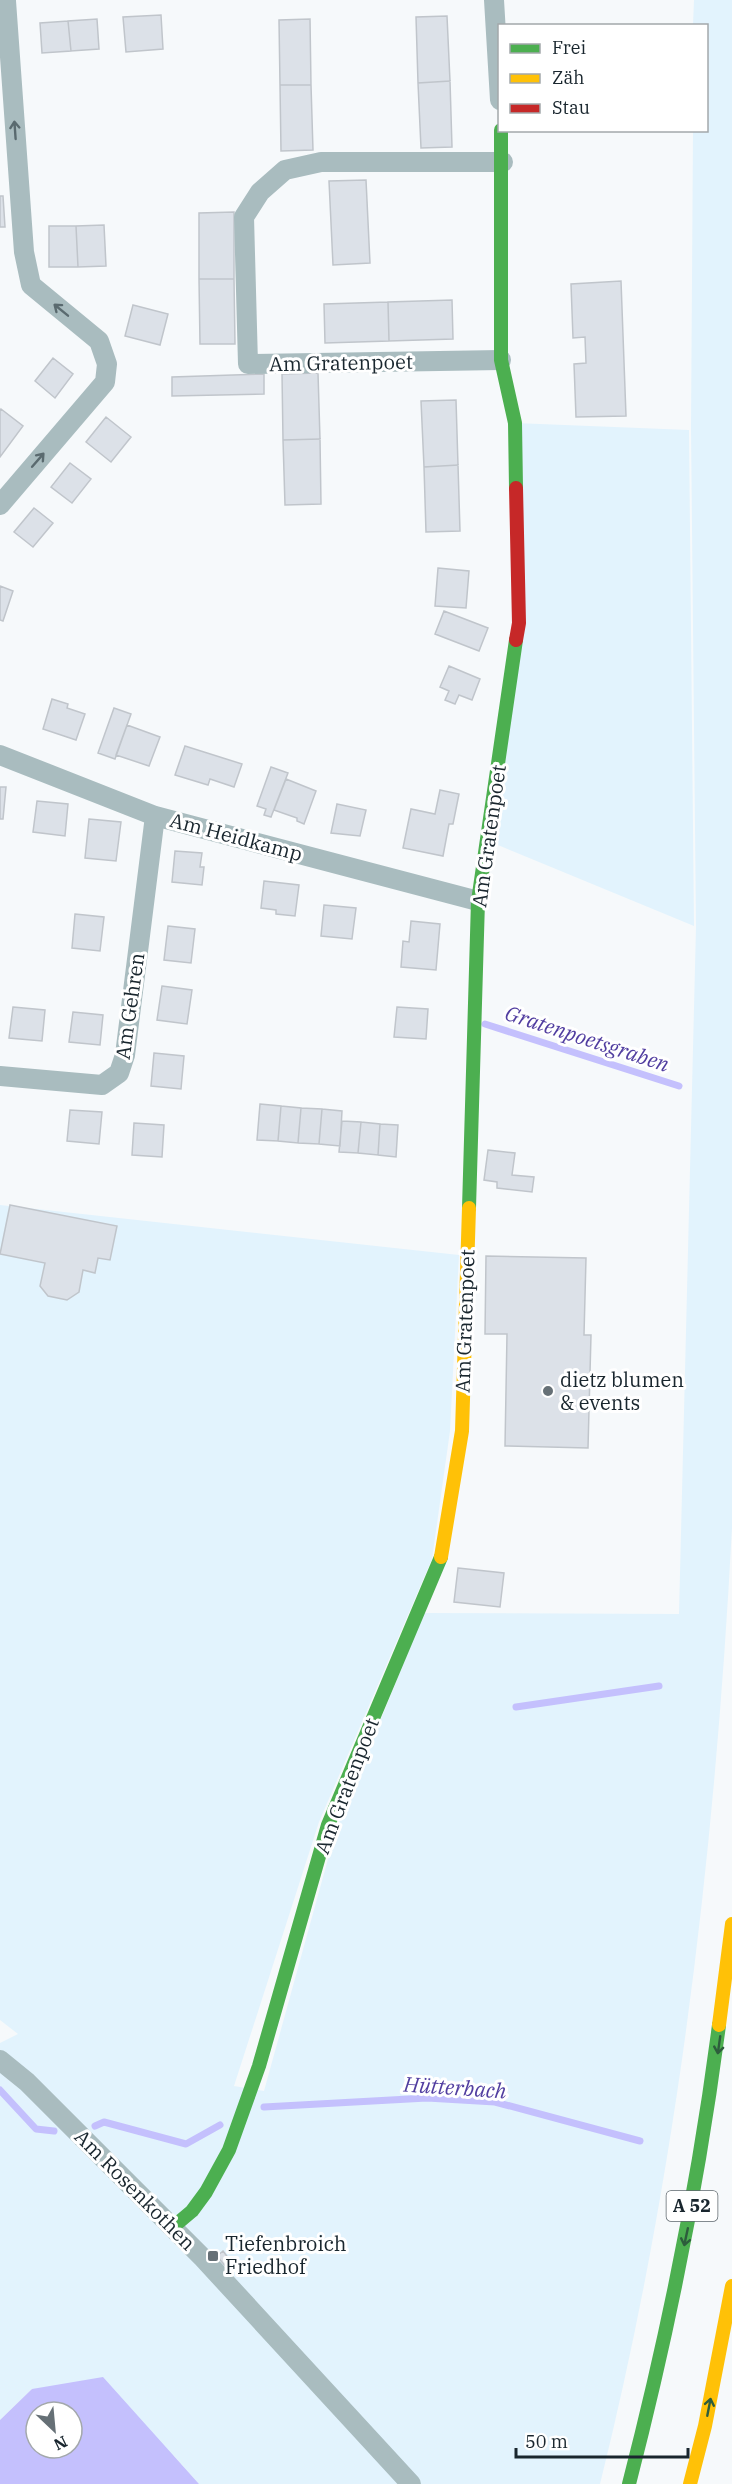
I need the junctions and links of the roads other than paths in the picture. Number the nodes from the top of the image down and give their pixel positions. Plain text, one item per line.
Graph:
1 (8, 0) edge
2 (494, 0) edge
3 (498, 67) edge
4 (501, 132) edge
5 (503, 162) junction
6 (501, 360) junction
7 (0, 505) edge
8 (0, 755) edge
9 (155, 816) junction
10 (478, 901) junction
11 (0, 1076) edge
12 (732, 1924) edge
13 (0, 2060) edge
14 (173, 2227) junction
15 (732, 2286) edge
16 (411, 2484) edge
17 (629, 2484) edge
18 (690, 2484) edge

7 -> 1 street
2 - 3 street
4 - 5 main road, Am Gratenpoet
5 - 6 main road, Am Gratenpoet
5 - 6 street, Am Gratenpoet
6 - 10 main road, Am Gratenpoet
8 - 9 street, Am Heidkamp
9 - 10 street, Am Heidkamp
9 - 11 street, Am Gehren
10 - 14 main road, Am Gratenpoet
12 -> 17 main road, A 52
13 - 14 street, Am Rosenkothen
14 - 16 street, Am Rosenkothen
18 -> 15 main road

